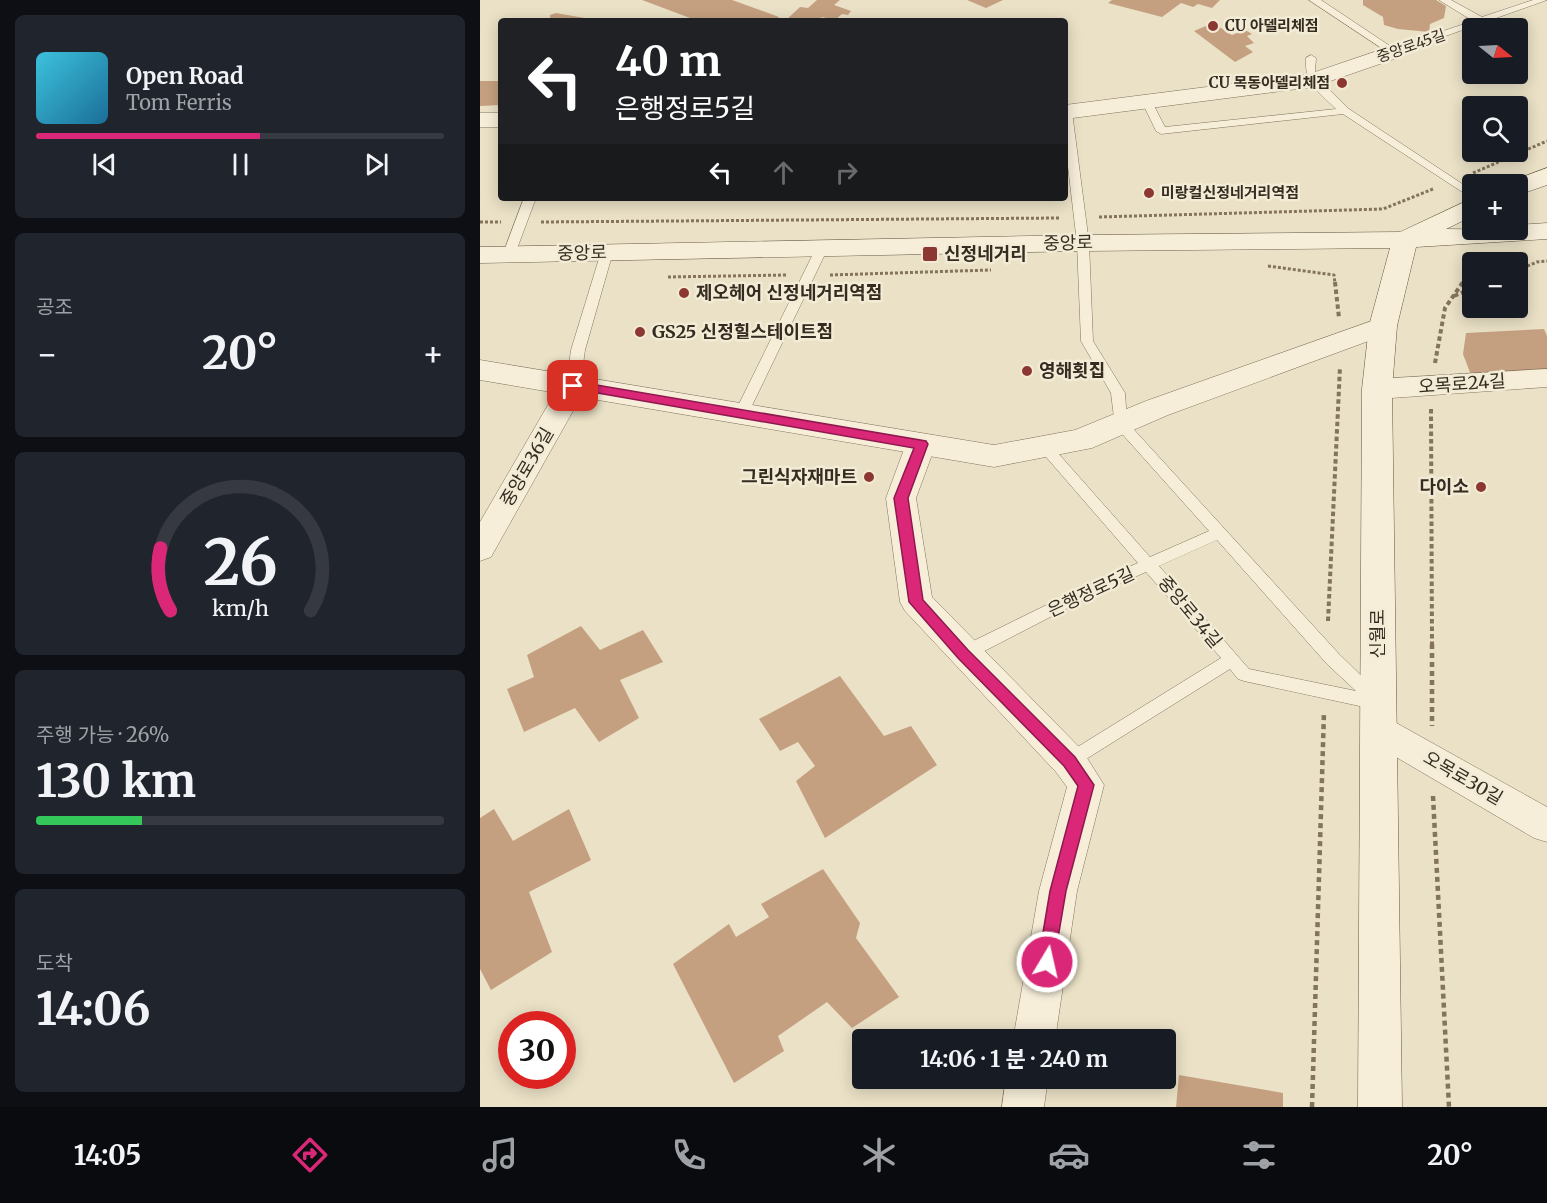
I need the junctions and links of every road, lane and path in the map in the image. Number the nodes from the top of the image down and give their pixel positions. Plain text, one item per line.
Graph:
1 (1314, 0) edge
2 (1444, 0) edge
3 (1542, 0) edge
4 (1476, 18) edge
5 (1490, 18) edge
6 (1462, 28) edge
7 (1392, 52) junction
8 (1312, 69) junction
9 (1147, 102) junction
10 (1345, 111) junction
11 (1068, 112) edge
12 (480, 120) edge
13 (498, 120) edge
14 (1068, 127) edge
15 (1547, 141) edge
16 (1547, 176) edge
17 (1452, 182) junction
18 (1528, 183) edge
19 (1462, 189) edge
20 (529, 201) edge
21 (1462, 212) edge
22 (480, 222) edge
23 (521, 222) junction
24 (1082, 230) junction
25 (1547, 231) edge
26 (1405, 240) junction
27 (822, 248) junction
28 (608, 252) junction
29 (509, 254) junction
30 (480, 255) edge
31 (1547, 261) edge
32 (1263, 266) dead end
33 (1528, 266) edge
34 (1000, 270) dead end
35 (809, 275) junction
36 (658, 277) dead end
37 (1462, 284) edge
38 (1462, 293) edge
39 (1454, 296) junction
40 (1383, 326) junction
41 (1341, 341) junction
42 (480, 370) edge
43 (1547, 378) edge
44 (573, 386) junction
45 (1431, 386) junction
46 (1377, 389) junction
47 (741, 414) junction
48 (1120, 423) junction
49 (921, 444) junction
50 (1045, 447) junction
51 (1219, 533) junction
52 (480, 549) edge
53 (1150, 565) junction
54 (1326, 651) junction
55 (963, 654) junction
56 (1231, 660) junction
57 (1324, 691) junction
58 (1379, 716) junction
59 (1432, 760) junction
60 (1070, 761) junction
61 (1547, 826) edge
62 (1036, 1029) edge
63 (1025, 1089) edge
64 (1023, 1107) edge
65 (1312, 1107) edge
66 (1380, 1107) edge
67 (1449, 1107) edge

1 - 7 lane
2 - 4 lane
3 - 5 lane, 중앙로45길
6 - 7 lane, 중앙로45길
7 - 8 street, 중앙로45길
8 - 9 street, 중앙로45길
8 - 10 lane
9 - 10 lane
9 - 11 street, 중앙로45길
10 - 17 lane
12 - 13 street
14 - 24 lane
15 - 17 path
16 - 18 main road
17 - 19 lane
17 - 24 path
20 - 23 lane
21 - 26 main road
22 - 23 path
23 - 24 path
23 - 29 lane
24 - 26 main road, 중앙로
24 - 27 main road, 중앙로
24 - 48 lane
25 - 26 main road, 중앙로
26 - 40 main road, 신월로
27 - 28 main road, 중앙로
27 - 35 lane
28 - 29 main road, 중앙로
28 - 44 lane
29 - 30 main road, 중앙로
31 - 33 path
32 - 41 path
34 - 35 path
35 - 36 path
35 - 47 lane
37 - 39 path
38 - 39 path
39 - 45 path
40 - 41 main road
40 - 46 main road, 신월로
41 - 48 main road
41 - 54 path
42 - 44 main road
43 - 45 street, 오목로24길
44 - 47 main road
44 - 52 street, 중앙로36길
45 - 46 street, 오목로24길
45 - 59 path
46 - 58 main road, 신월로
47 - 49 main road
48 - 50 main road
48 - 51 lane
49 - 50 main road
49 - 55 street
50 - 53 lane, 중앙로34길
51 - 53 lane, 은행정로5길
51 - 54 lane
53 - 55 lane, 은행정로5길
53 - 56 lane, 중앙로34길
54 - 58 lane
55 - 60 street
56 - 57 lane, 중앙로34길
56 - 60 lane
57 - 58 lane, 중앙로34길
57 - 65 path
58 - 59 street, 오목로30길
58 - 66 main road, 신월로
59 - 61 street, 오목로30길
59 - 67 path
60 - 62 street
63 - 64 street

